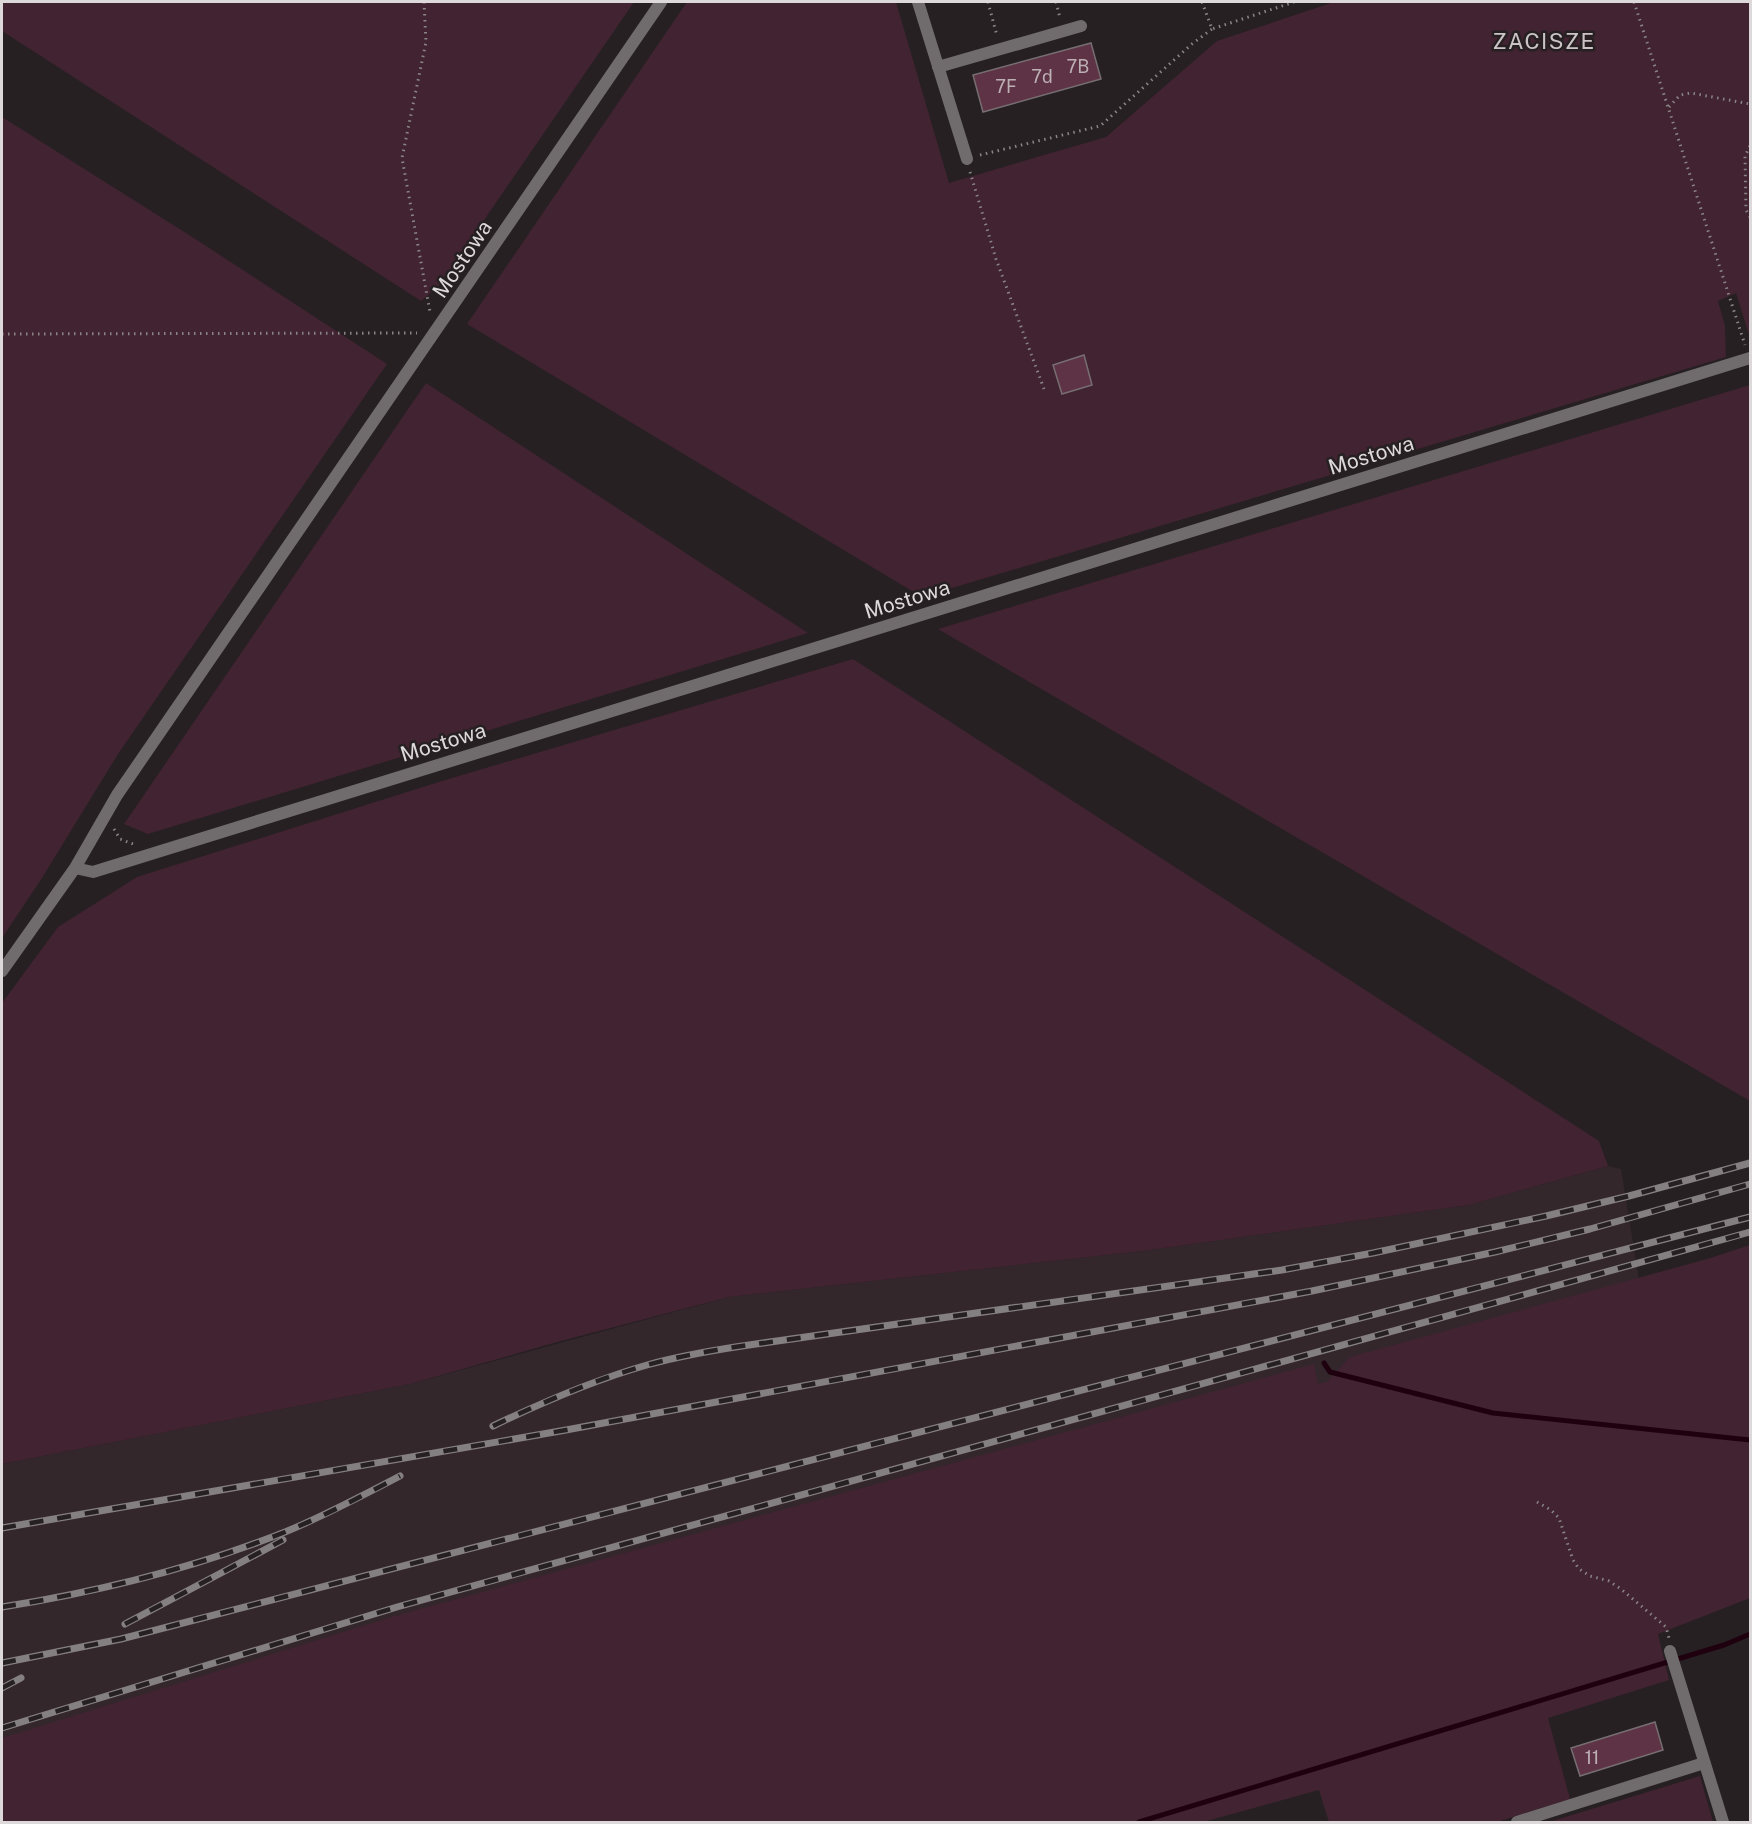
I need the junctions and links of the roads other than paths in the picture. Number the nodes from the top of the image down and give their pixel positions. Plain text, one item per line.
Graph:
1 (661, 2) edge
2 (918, 2) edge
3 (1081, 26) dead end
4 (938, 67) junction
5 (967, 159) road end
6 (1750, 359) edge
7 (75, 868) junction
8 (2, 971) edge
9 (1670, 1651) road end
10 (1704, 1763) junction
11 (1517, 1822) edge
12 (1723, 1822) edge

1 - 7 street, Mostowa
2 - 4 street
3 - 4 street
4 - 5 street
6 - 7 street, Mostowa
7 - 8 street, Mostowa
9 - 10 street
10 - 11 street
10 - 12 street

